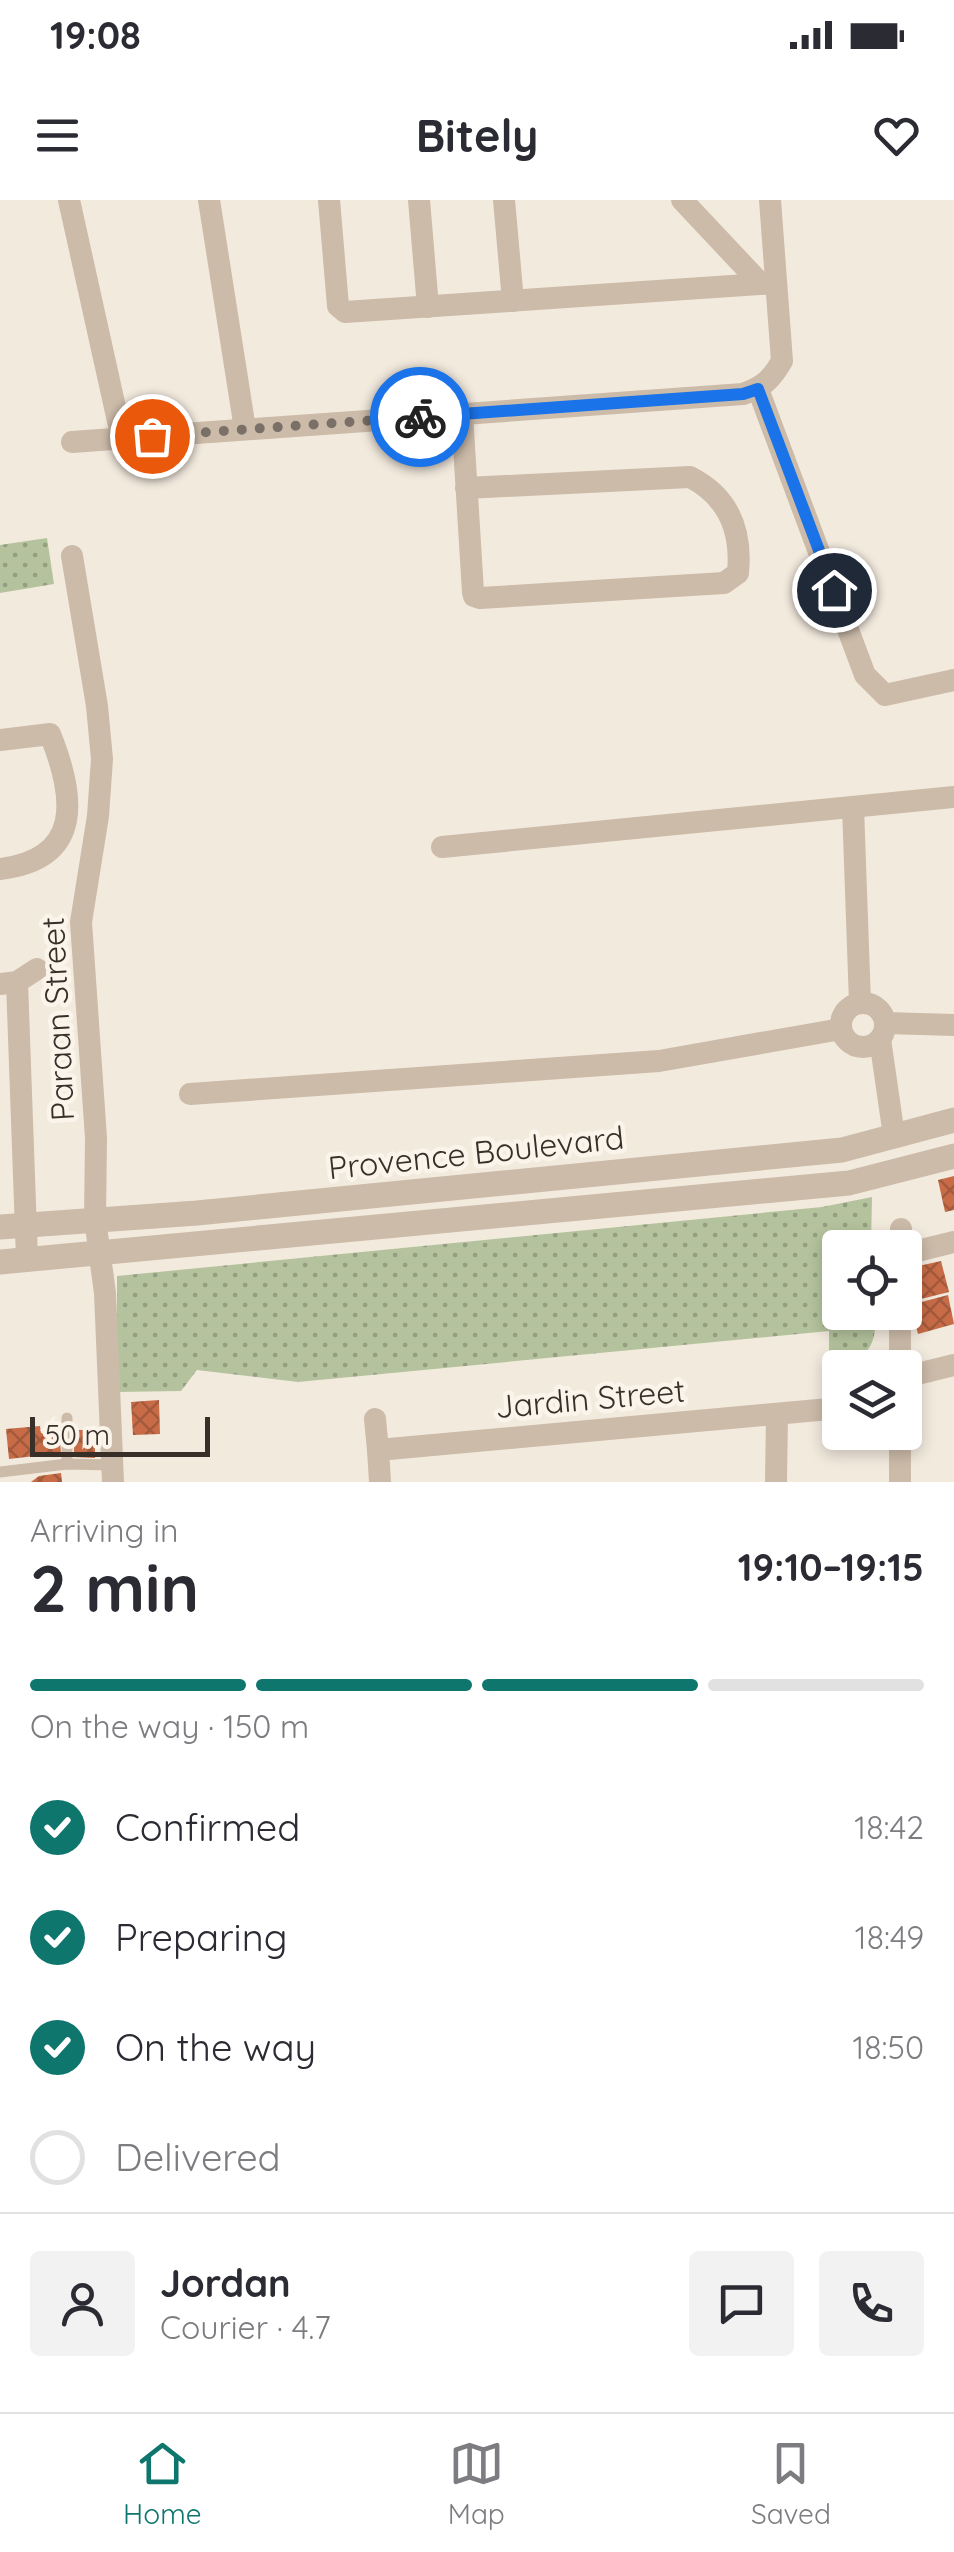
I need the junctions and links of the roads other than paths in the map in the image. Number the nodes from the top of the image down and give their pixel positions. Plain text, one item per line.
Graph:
1 (69, 200) edge
2 (209, 200) edge
3 (329, 200) edge
4 (419, 200) edge
5 (504, 200) edge
6 (682, 200) edge
7 (770, 200) edge
8 (769, 283) junction
9 (513, 301) junction
10 (428, 307) junction
11 (758, 389) junction
12 (462, 414) junction
13 (245, 430) junction
14 (122, 438) junction
15 (72, 442) dead end
16 (466, 488) junction
17 (72, 556) dead end
18 (954, 680) edge
19 (0, 740) edge
20 (954, 798) edge
21 (853, 807) junction
22 (442, 848) dead end
23 (0, 868) edge
24 (18, 978) edge
25 (860, 1003) junction
26 (954, 1025) edge
27 (842, 1029) junction
28 (883, 1031) junction
29 (10, 1036) edge
30 (190, 1094) dead end
31 (954, 1120) edge
32 (894, 1136) junction
33 (12, 1150) edge
34 (842, 1150) junction
35 (954, 1156) edge
36 (850, 1183) junction
37 (95, 1218) junction
38 (13, 1225) edge
39 (954, 1242) edge
40 (922, 1250) edge
41 (98, 1253) junction
42 (27, 1260) junction
43 (0, 1262) edge
44 (954, 1365) edge
45 (922, 1373) edge
46 (822, 1410) edge
47 (777, 1414) junction
48 (67, 1418) dead end
49 (374, 1419) dead end
50 (378, 1450) junction
51 (900, 1450) edge
52 (67, 1464) junction
53 (0, 1472) edge
54 (113, 1474) edge
55 (380, 1482) edge
56 (776, 1482) edge
57 (900, 1482) edge

1 - 14 street
2 - 13 street
3 - 10 street
4 - 10 street
5 - 9 street
6 - 8 street
7 - 8 street
8 - 9 street
8 - 11 street
9 - 10 street
11 - 12 street
11 - 18 street
12 - 13 street
12 - 16 street
13 - 14 street
14 - 15 street
16 - 16 street
17 - 37 street, Paraan Street
19 - 23 street
20 - 21 street
21 - 22 street
21 - 25 street
24 - 29 street
25 - 27 street
25 - 28 street
26 - 28 street
27 - 28 street
27 - 30 street
28 - 32 street
29 - 33 street
31 - 32 street, Provence Boulevard
32 - 34 street, Provence Boulevard
33 - 38 street
34 - 36 street
34 - 37 street, Provence Boulevard
35 - 36 street, Provence Boulevard
36 - 41 street, Provence Boulevard
37 - 38 street, Provence Boulevard
37 - 41 street, Paraan Street
38 - 42 street
39 - 40 street
41 - 42 street, Provence Boulevard
41 - 54 street, Paraan Street
42 - 43 street, Provence Boulevard
44 - 45 street
46 - 47 street, Jardin Street
47 - 50 street, Jardin Street
47 - 56 street
48 - 52 lane
49 - 50 street
50 - 55 street
51 - 57 street
52 - 53 lane
52 - 54 lane

